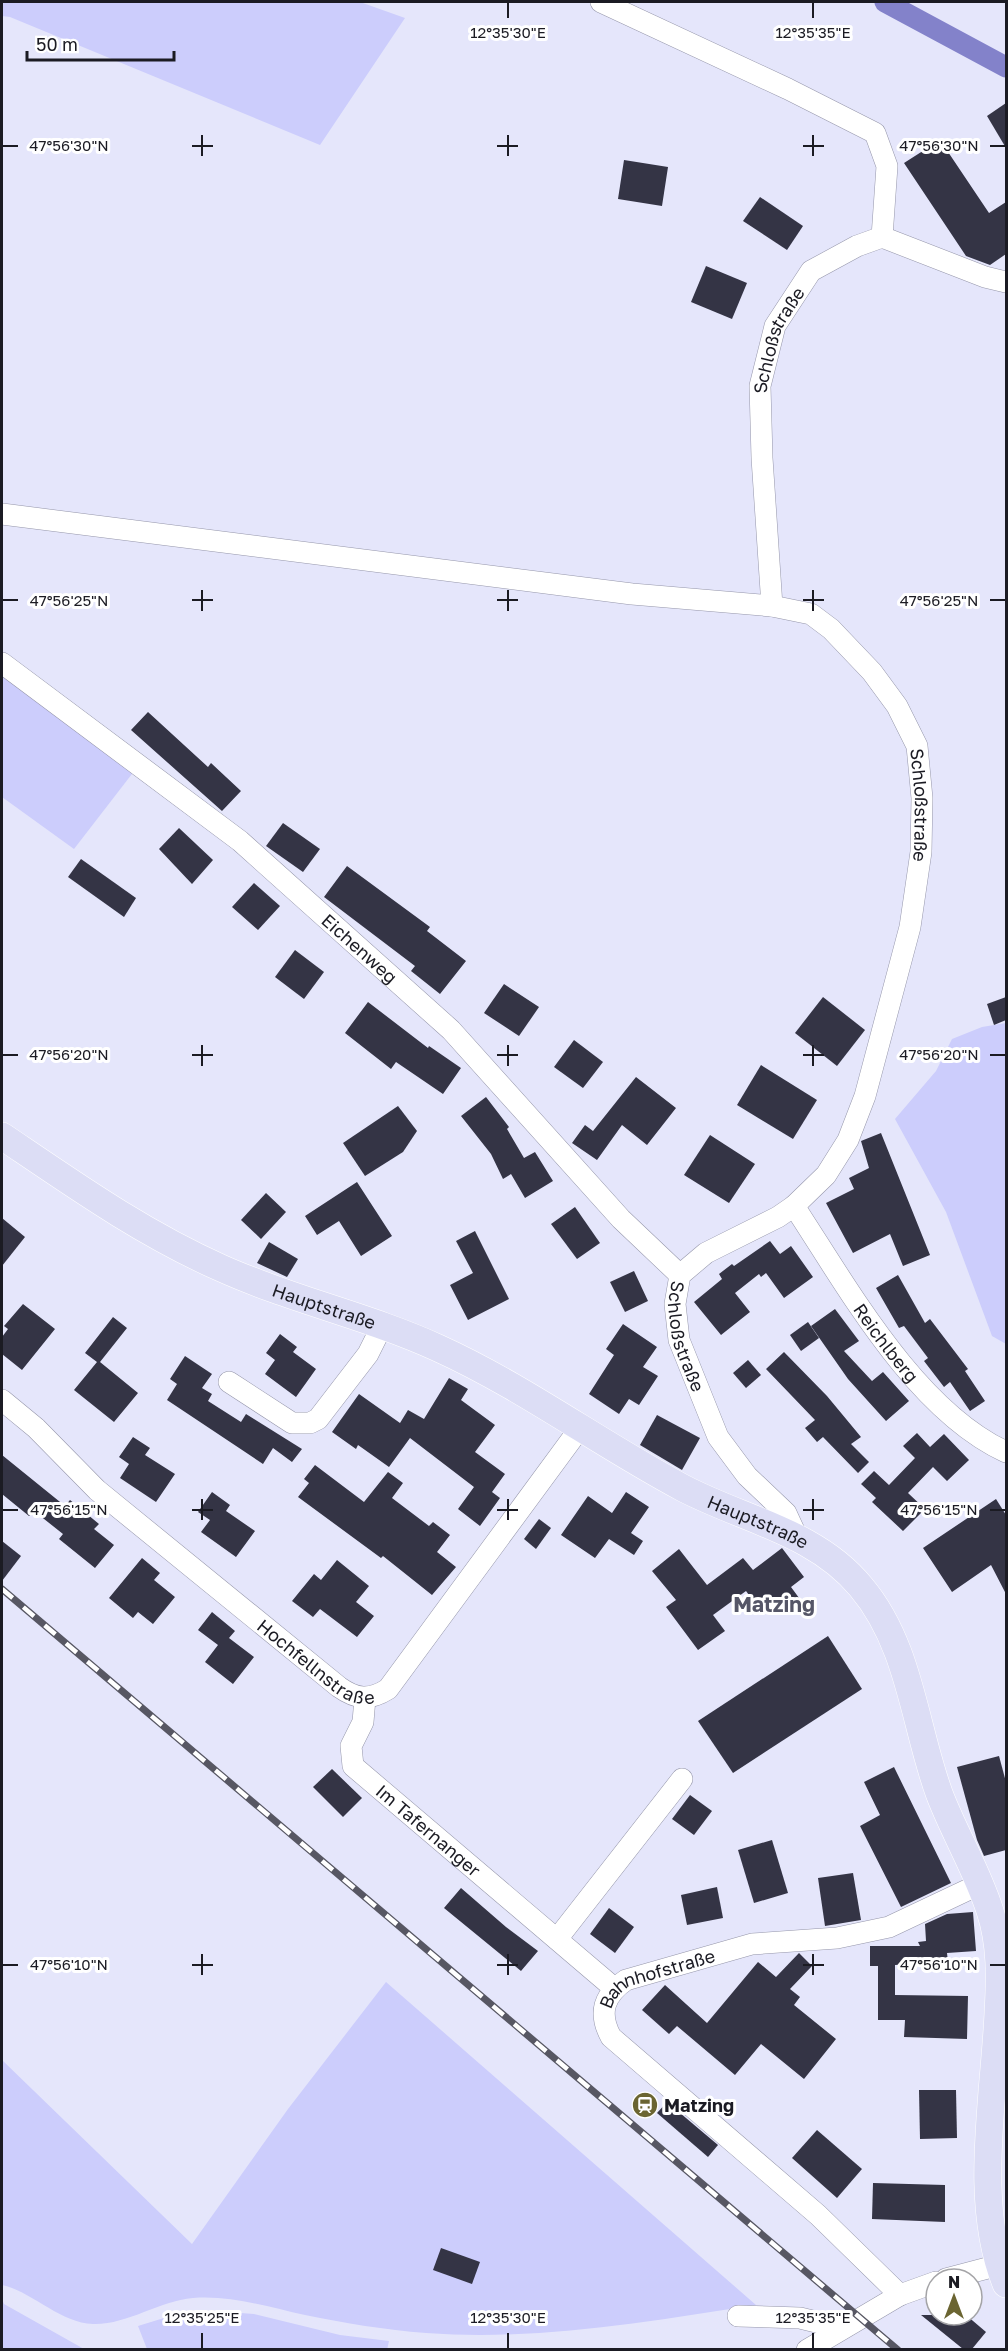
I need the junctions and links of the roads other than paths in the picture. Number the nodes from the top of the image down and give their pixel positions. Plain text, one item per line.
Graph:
1 (602, 2) edge
2 (882, 237) junction
3 (1006, 282) edge
4 (2, 514) edge
5 (772, 606) junction
6 (2, 663) edge
7 (2, 1136) edge
8 (794, 1206) junction
9 (680, 1275) junction
10 (382, 1326) junction
11 (229, 1382) dead end
12 (2, 1400) edge
13 (580, 1428) junction
14 (1006, 1452) edge
15 (796, 1537) junction
16 (365, 1698) junction
17 (682, 1779) dead end
18 (980, 1884) junction
19 (556, 1940) junction
20 (614, 1988) junction
21 (1003, 2274) edge
22 (984, 2276) edge
23 (924, 2287) edge
24 (900, 2295) junction
25 (738, 2316) dead end
26 (841, 2328) junction
27 (807, 2349) edge

1 - 2 street
2 - 3 street
2 - 5 street, Schloßstraße
4 - 5 street
5 - 8 street, Schloßstraße
6 - 9 street, Eichenweg
7 - 10 main road, Hauptstraße
8 - 9 street, Schloßstraße
8 - 14 street, Reichlberg
9 - 15 street, Schloßstraße
10 - 11 street
10 - 13 main road, Hauptstraße
12 - 16 street, Hochfellnstraße
13 - 15 main road, Hauptstraße
13 - 16 street, Hochfellnstraße
15 - 18 main road, Hauptstraße
16 - 19 street, Im Tafernanger
17 - 19 street
18 - 20 street, Bahnhofstraße
18 - 21 main road, Hauptstraße
19 - 20 street, Im Tafernanger
20 - 24 street, Bahnhofstraße
21 - 22 street
23 - 24 street
24 - 26 street
25 - 26 street
26 - 27 street

